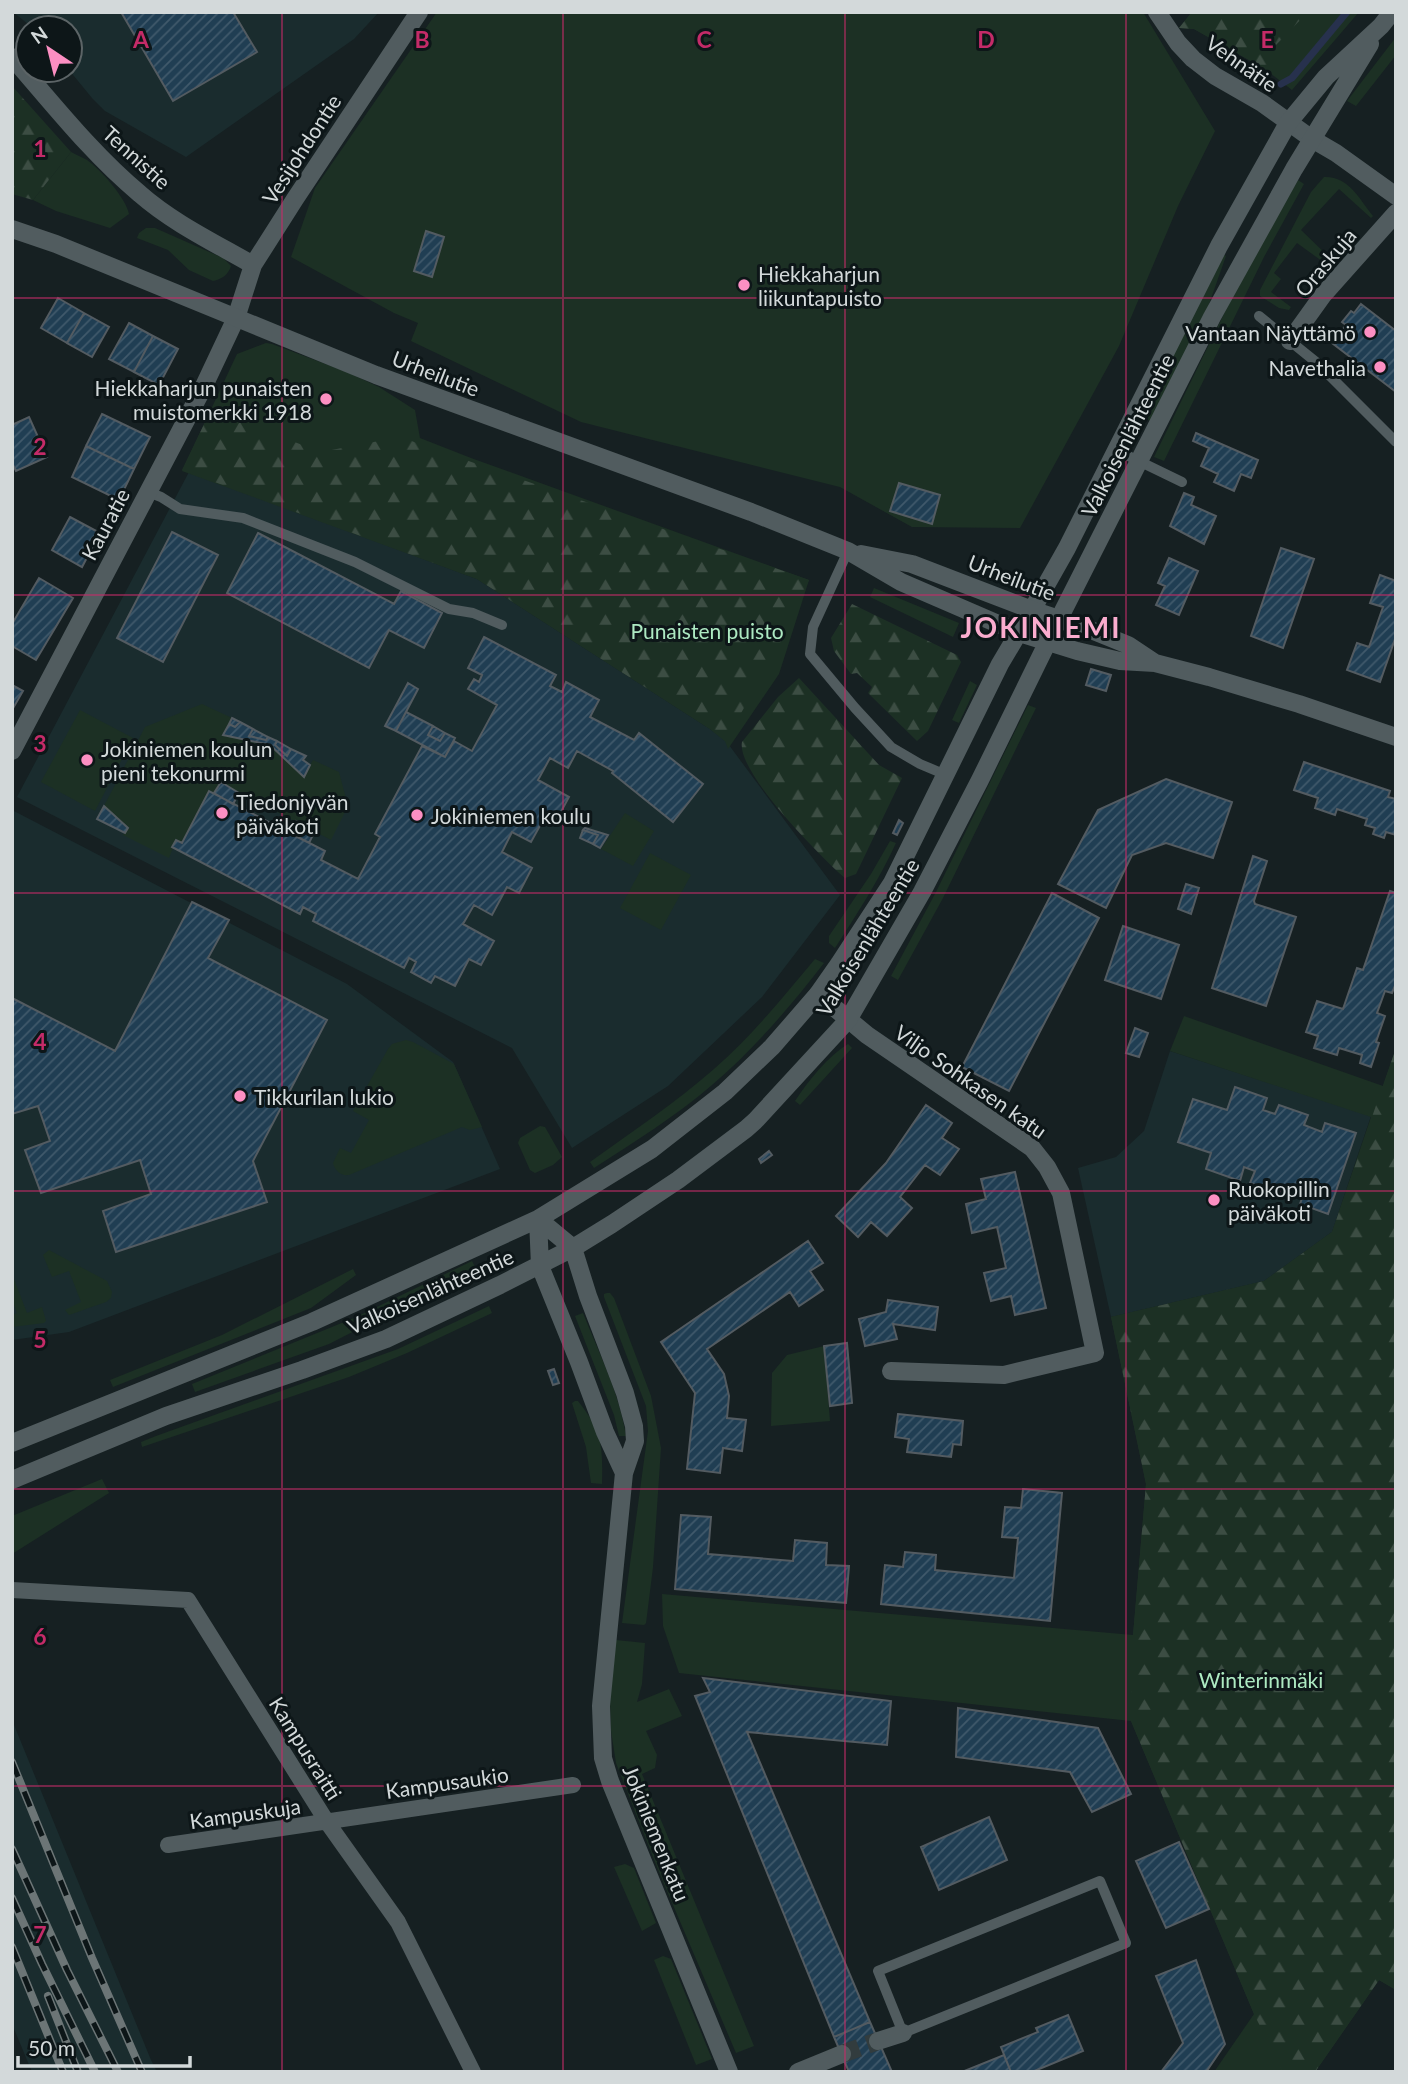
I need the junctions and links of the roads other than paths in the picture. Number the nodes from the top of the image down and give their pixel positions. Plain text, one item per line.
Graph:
1 (419, 12) edge
2 (1157, 12) edge
3 (1387, 19) edge
4 (12, 57) edge
5 (1288, 124) junction
6 (1312, 139) junction
7 (1396, 196) edge
8 (1396, 213) edge
9 (12, 229) edge
10 (253, 265) junction
11 (1259, 316) dead end
12 (236, 318) junction
13 (1290, 341) junction
14 (1396, 442) edge
15 (1116, 450) junction
16 (1139, 461) junction
17 (1182, 482) dead end
18 (148, 492) junction
19 (848, 551) junction
20 (1032, 610) junction
21 (1059, 619) junction
22 (502, 625) dead end
23 (1019, 633) junction
24 (1048, 643) junction
25 (1155, 663) junction
26 (1396, 737) edge
27 (12, 751) edge
28 (946, 775) junction
29 (818, 994) junction
30 (848, 1020) junction
31 (538, 1219) junction
32 (573, 1248) junction
33 (540, 1266) junction
34 (891, 1371) dead end
35 (12, 1443) edge
36 (624, 1473) junction
37 (12, 1480) edge
38 (12, 1590) edge
39 (573, 1785) dead end
40 (327, 1822) junction
41 (168, 1845) dead end
42 (903, 2033) junction
43 (878, 2041) tunnel mouth
44 (842, 2054) tunnel mouth
45 (473, 2072) edge
46 (729, 2072) edge
47 (798, 2072) edge

1 - 10 main road, Vesijohdontie
2 - 5 main road, Vehnätie
3 - 5 main road, Valkoisenlähteentie
3 - 6 main road, Valkoisenlähteentie
4 - 10 main road, Tennistie
5 - 6 main road, Vehnätie
5 - 15 main road, Valkoisenlähteentie
6 - 7 main road
6 - 16 main road, Valkoisenlähteentie
8 - 13 main road, Oraskuja
9 - 12 main road, Urheilutie
10 - 12 main road, Vesijohdontie
11 - 13 lane
12 - 18 main road, Kauratie
12 - 19 main road, Urheilutie
13 - 14 lane
15 - 16 lane
15 - 20 main road, Valkoisenlähteentie
16 - 17 lane
16 - 21 main road, Valkoisenlähteentie
18 - 22 lane
18 - 27 main road, Kauratie
19 - 20 main road, Urheilutie
19 - 23 main road, Urheilutie
19 - 28 lane
20 - 21 main road, Urheilutie
20 - 23 main road, Valkoisenlähteentie
21 - 24 main road, Valkoisenlähteentie
21 - 25 main road, Urheilutie
23 - 24 main road, Urheilutie
23 - 28 main road, Valkoisenlähteentie
24 - 25 main road, Urheilutie
24 - 30 main road, Valkoisenlähteentie
25 - 26 main road, Urheilutie
28 - 29 main road, Valkoisenlähteentie
29 - 30 main road, Viljo Sohkasen katu
29 - 31 main road, Valkoisenlähteentie
30 - 32 main road, Valkoisenlähteentie
30 - 34 main road, Viljo Sohkasen katu
31 - 32 main road
31 - 33 main road
31 - 35 main road, Valkoisenlähteentie
32 - 33 main road, Valkoisenlähteentie
32 - 36 main road, Jokiniemenkatu
33 - 36 main road
33 - 37 main road, Valkoisenlähteentie
36 - 46 main road, Jokiniemenkatu
38 - 40 street, Kampusraitti
39 - 40 street, Kampusaukio
40 - 41 street, Kampuskuja
40 - 45 street, Kampusraitti
42 - 42 lane
42 - 43 main road
44 - 47 main road

